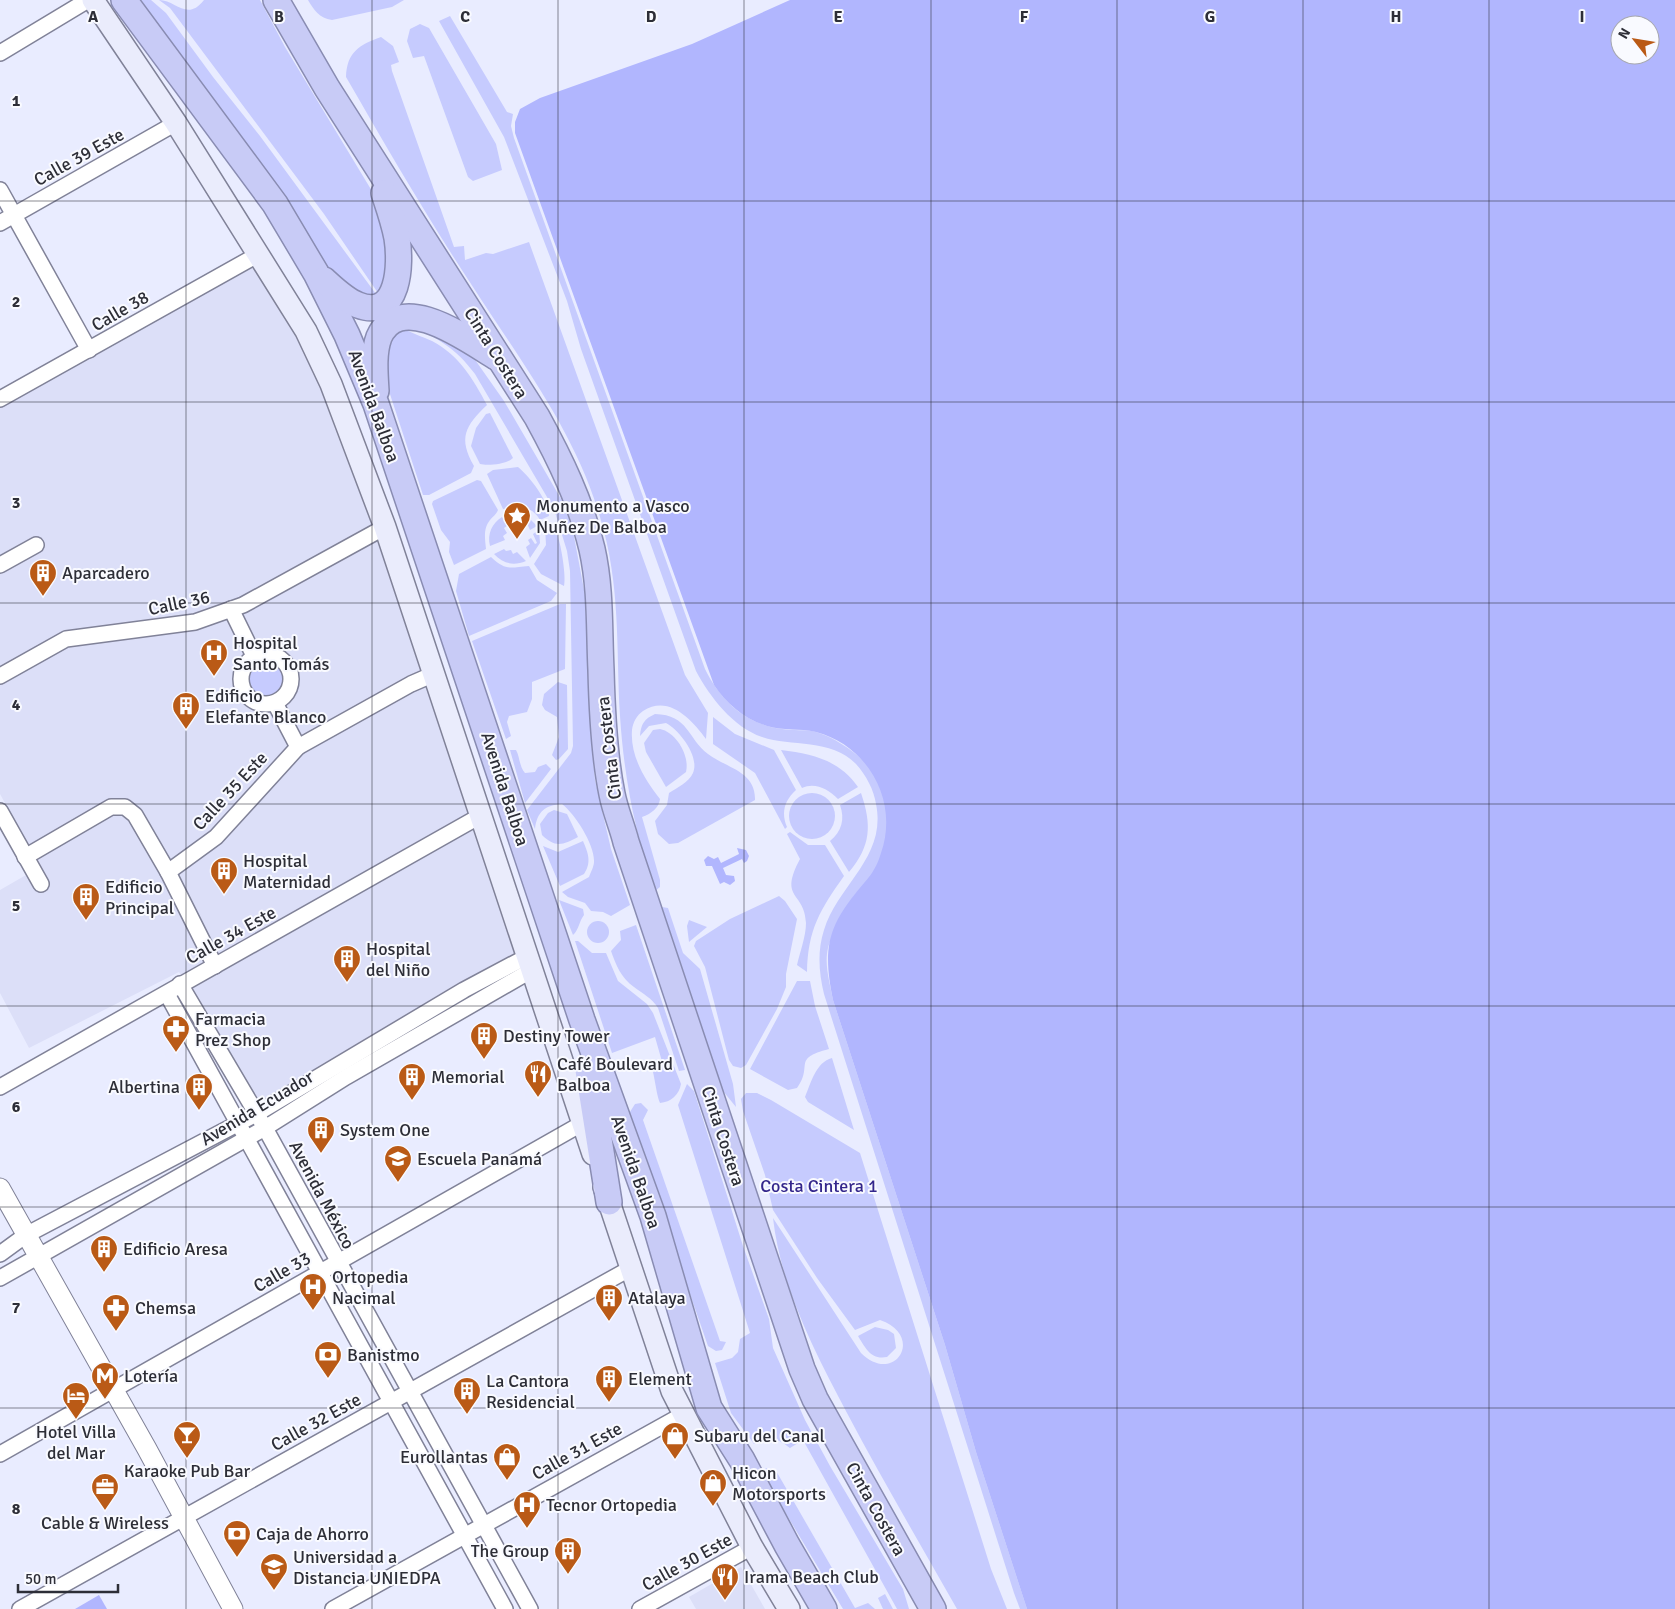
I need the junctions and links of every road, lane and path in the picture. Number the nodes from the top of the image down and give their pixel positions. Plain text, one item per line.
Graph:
1 (88, 0) edge
2 (93, 0) edge
3 (124, 0) edge
4 (276, 0) edge
5 (0, 53) edge
6 (176, 123) junction
7 (371, 158) junction
8 (0, 190) edge
9 (14, 215) junction
10 (0, 223) edge
11 (258, 254) junction
12 (316, 273) junction
13 (89, 350) junction
14 (500, 360) junction
15 (0, 399) edge
16 (376, 404) junction
17 (385, 527) junction
18 (36, 545) dead end
19 (0, 566) edge
20 (231, 609) junction
21 (254, 656) junction
22 (434, 674) junction
23 (0, 676) edge
24 (275, 703) junction
25 (298, 747) junction
26 (0, 811) edge
27 (480, 816) junction
28 (25, 858) junction
29 (168, 872) junction
30 (41, 884) dead end
31 (530, 963) junction
32 (215, 966) junction
33 (180, 984) junction
34 (167, 994) junction
35 (582, 1020) junction
36 (0, 1088) edge
37 (256, 1114) junction
38 (239, 1123) junction
39 (583, 1123) junction
40 (265, 1128) junction
41 (246, 1138) junction
42 (0, 1188) edge
43 (609, 1202) junction
44 (26, 1236) junction
45 (0, 1254) edge
46 (37, 1255) junction
47 (338, 1263) junction
48 (631, 1268) junction
49 (319, 1273) junction
50 (0, 1278) edge
51 (114, 1390) junction
52 (411, 1392) junction
53 (393, 1401) junction
54 (682, 1415) junction
55 (0, 1454) edge
56 (184, 1517) junction
57 (484, 1523) junction
58 (464, 1535) junction
59 (752, 1547) junction
60 (907, 1564) junction
61 (20, 1609) edge
62 (233, 1609) edge
63 (333, 1609) edge
64 (506, 1609) edge
65 (530, 1609) edge
66 (640, 1609) edge
67 (789, 1609) edge
68 (824, 1609) edge
69 (918, 1609) edge
70 (933, 1609) edge

1 - 5 street
2 - 6 main road, Avenida Balboa
3 - 12 highway, Avenida Balboa
4 - 7 highway, Cinta Costera
6 - 9 street, Calle 39 Este
6 - 11 main road, Avenida Balboa
7 - 12 highway
7 - 14 highway, Cinta Costera
8 - 9 street
9 - 10 street, Calle 39 Este
9 - 13 street
11 - 13 street, Calle 38
11 - 17 main road, Avenida Balboa
12 - 16 highway, Avenida Balboa
13 - 15 street, Calle 38
14 - 16 highway
14 - 60 highway, Cinta Costera
16 - 35 highway, Avenida Balboa
17 - 20 street, Calle 36
17 - 22 main road, Avenida Balboa
18 - 19 street
20 - 21 street
20 - 23 street, Calle 36
21 - 24 street
21 - 24 street
22 - 25 street, Calle 35 Este
22 - 27 main road, Avenida Balboa
24 - 25 street
25 - 29 street, Calle 35 Este
26 - 28 street
27 - 31 main road, Avenida Balboa
27 - 32 street, Calle 34 Este
28 - 29 street
28 - 30 street
29 - 32 street
31 - 37 street, Avenida Ecuador
31 - 39 main road, Avenida Balboa
31 - 40 street, Avenida Ecuador
32 - 33 street, Calle 34 Este
33 - 34 street, Calle 34 Este
33 - 37 street, Avenida México
34 - 36 street, Calle 34 Este
34 - 38 street
35 - 43 highway
35 - 68 highway, Avenida Balboa
37 - 38 street, Avenida Ecuador
37 - 40 street, Avenida México
38 - 41 street
38 - 44 street, Avenida Ecuador
39 - 43 main road, Avenida Balboa
39 - 47 street, Calle 33
40 - 41 street, Avenida Ecuador
40 - 47 street, Avenida México
41 - 46 street, Avenida Ecuador
41 - 49 street
42 - 44 street
43 - 48 main road, Avenida Balboa
44 - 45 street, Avenida Ecuador
44 - 46 street
46 - 50 street, Avenida Ecuador
46 - 51 street
47 - 49 street, Calle 33
47 - 52 street, Avenida México
48 - 52 street, Calle 32 Este
48 - 54 main road, Avenida Balboa
49 - 51 street, Calle 33
49 - 53 street
51 - 55 street, Calle 33
51 - 56 street
52 - 53 street, Calle 32 Este
52 - 57 street, Avenida México
53 - 56 street, Calle 32 Este
53 - 58 street
54 - 57 street, Calle 31 Este
54 - 59 main road, Avenida Balboa
56 - 61 street, Calle 32 Este
56 - 62 street
57 - 58 street, Calle 31 Este
57 - 65 street, Avenida México
58 - 63 street, Calle 31 Este
58 - 64 street
59 - 66 street, Calle 30 Este
59 - 67 main road, Avenida Balboa
60 - 69 highway
60 - 70 highway, Cinta Costera

